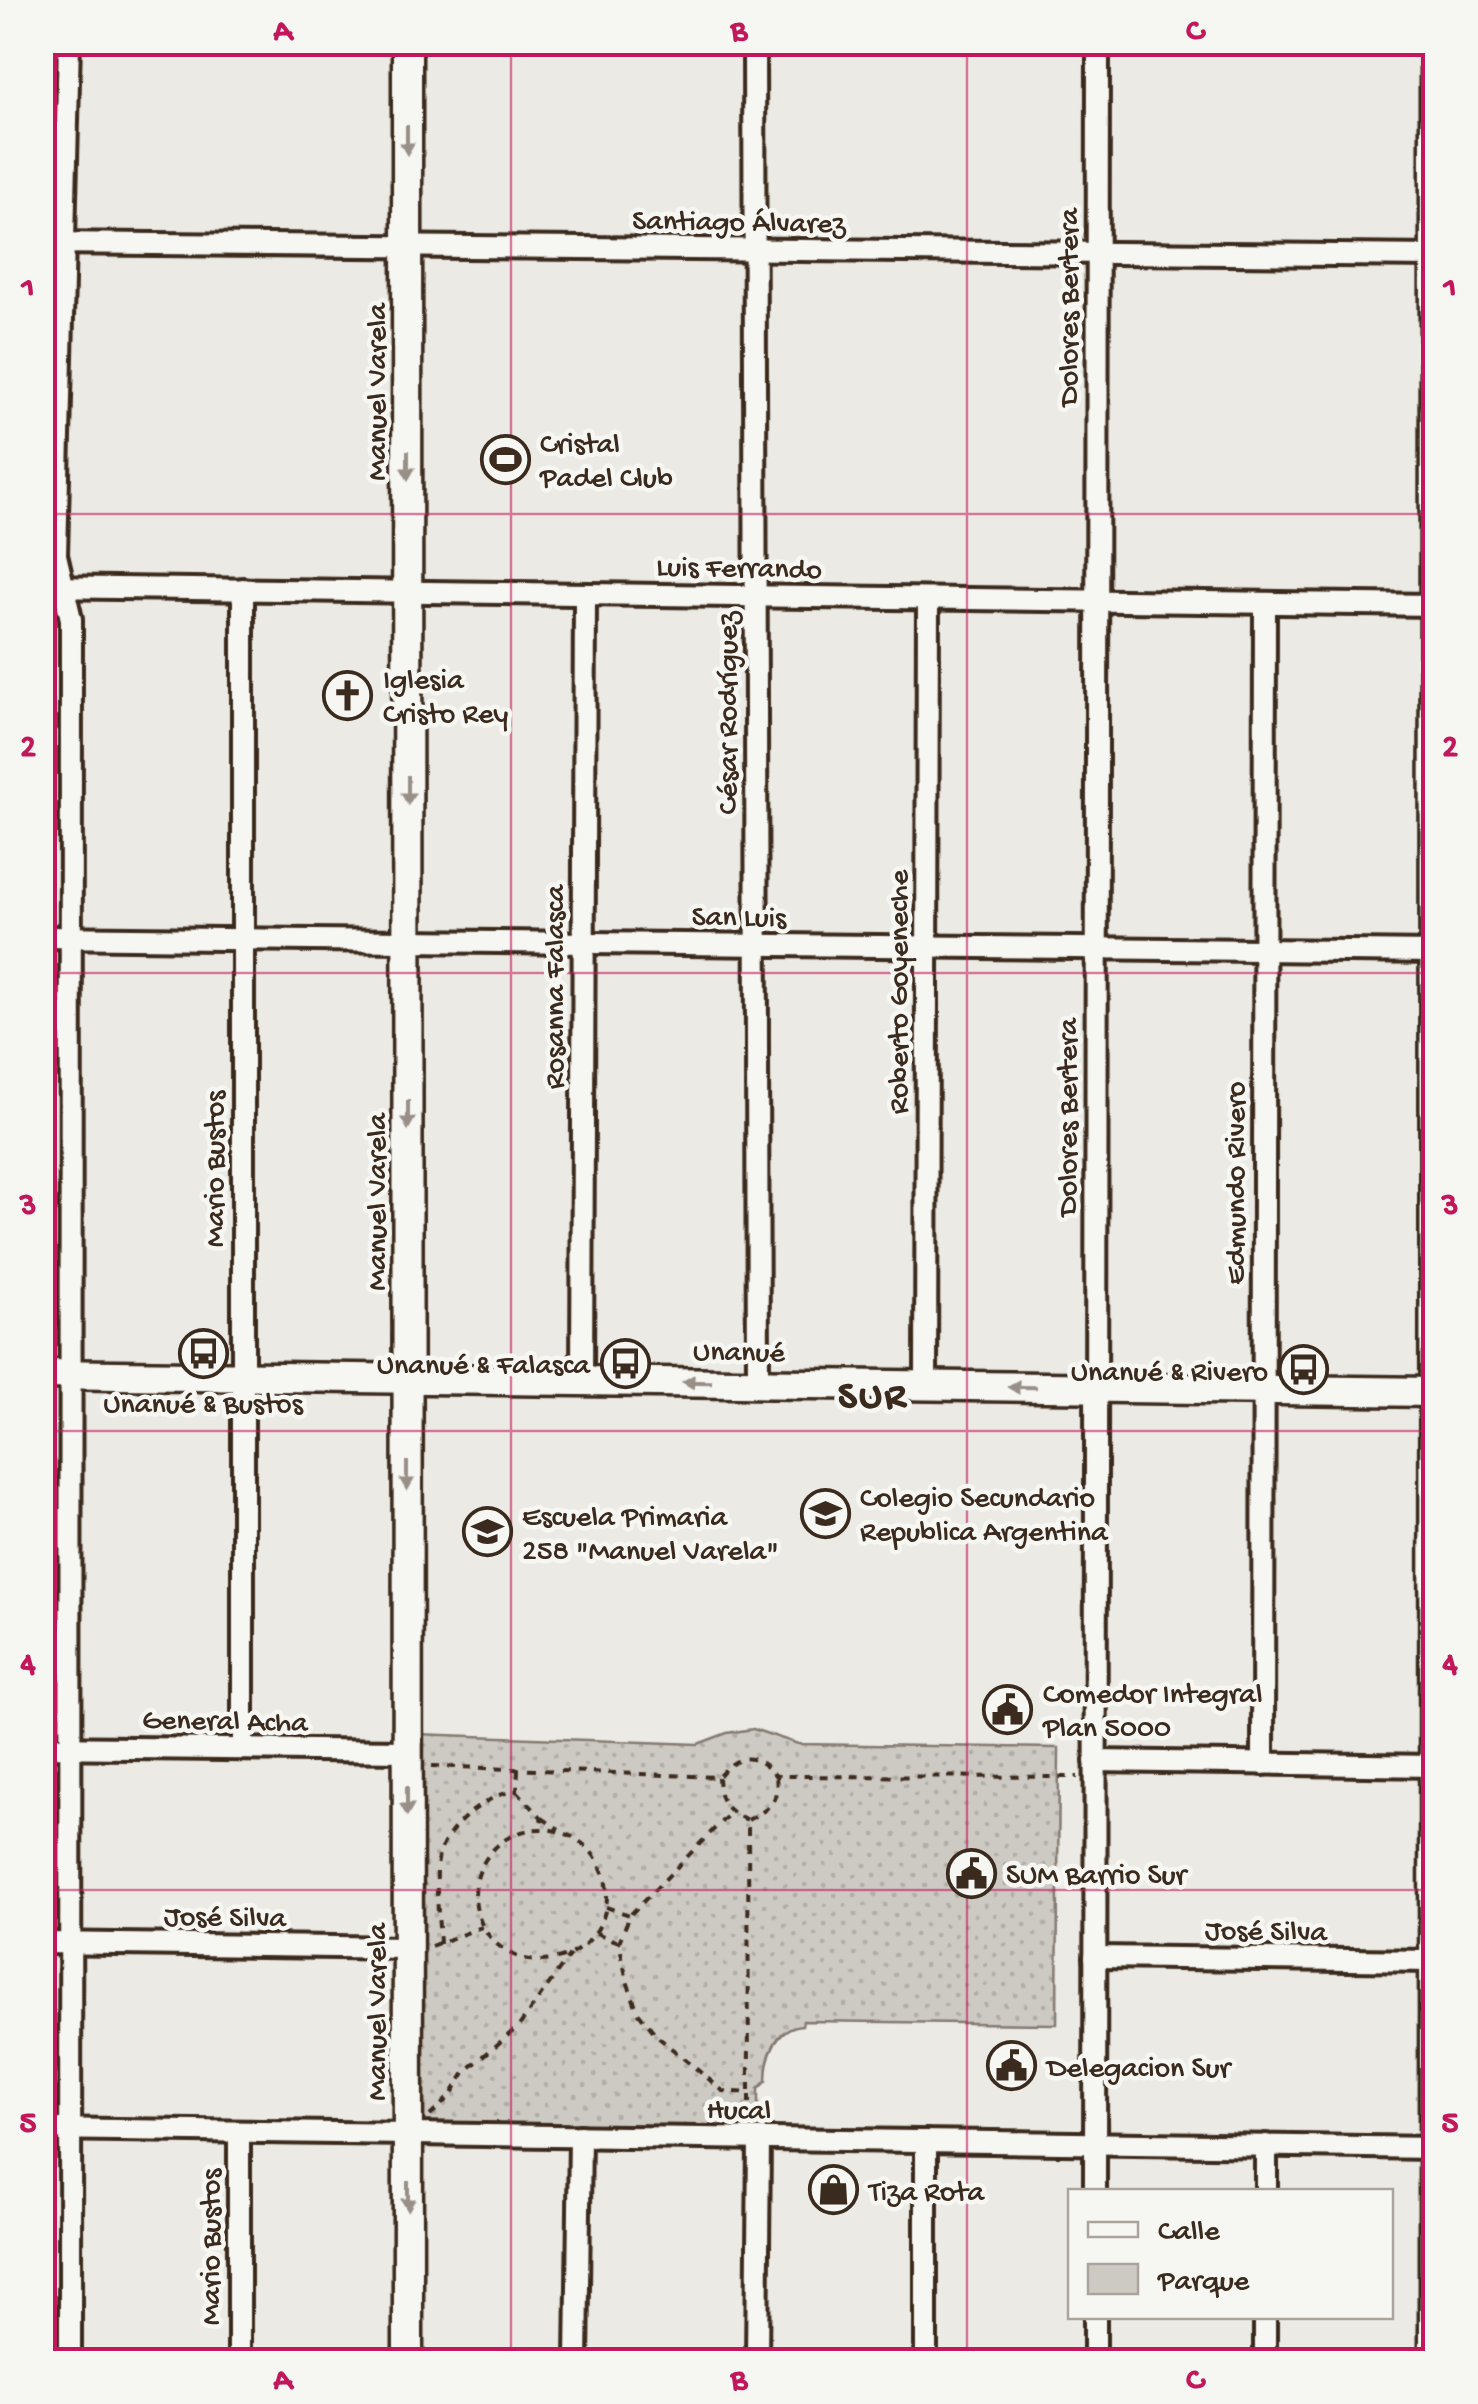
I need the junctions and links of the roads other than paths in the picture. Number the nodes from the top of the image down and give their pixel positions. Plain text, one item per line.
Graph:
1 (69, 42) edge
2 (407, 42) edge
3 (754, 42) edge
4 (1098, 42) edge
5 (1435, 42) edge
6 (53, 243) edge
7 (408, 247) junction
8 (754, 250) junction
9 (1098, 253) junction
10 (1435, 256) edge
11 (53, 587) edge
12 (243, 590) junction
13 (408, 592) junction
14 (585, 594) junction
15 (756, 596) junction
16 (928, 598) junction
17 (1097, 601) junction
18 (1265, 603) junction
19 (1435, 605) edge
20 (42, 937) edge
21 (71, 938) junction
22 (243, 940) junction
23 (408, 941) junction
24 (583, 943) junction
25 (757, 945) junction
26 (927, 946) junction
27 (1097, 948) junction
28 (1265, 950) junction
29 (1435, 952) edge
30 (56, 1374) edge
31 (243, 1376) junction
32 (408, 1378) junction
33 (582, 1381) junction
34 (758, 1383) junction
35 (926, 1386) junction
36 (1096, 1388) junction
37 (1264, 1390) junction
38 (1435, 1392) edge
39 (42, 1747) edge
40 (70, 1747) junction
41 (243, 1750) junction
42 (419, 1759) junction
43 (1263, 1764) junction
44 (1435, 1766) edge
45 (1095, 1769) junction
46 (42, 1943) edge
47 (70, 1943) junction
48 (408, 1948) junction
49 (1095, 1957) junction
50 (1435, 1960) edge
51 (42, 2129) edge
52 (70, 2130) junction
53 (239, 2132) junction
54 (408, 2134) junction
55 (580, 2136) junction
56 (759, 2139) junction
57 (926, 2141) junction
58 (1095, 2143) junction
59 (1266, 2145) junction
60 (1435, 2148) edge
61 (1095, 2189) edge
62 (1266, 2189) edge
63 (1095, 2319) edge
64 (1265, 2319) edge
65 (70, 2362) edge
66 (239, 2362) edge
67 (408, 2362) edge
68 (577, 2362) edge
69 (758, 2362) edge
70 (926, 2362) edge
71 (1095, 2362) edge
72 (1265, 2362) edge
73 (1434, 2362) edge

1 - 6 street
2 -> 7 street, Manuel Varela
3 - 8 street, César Rodríguez
4 - 9 street, Dolores Bertera
5 - 10 street
6 - 7 street, Santiago Álvarez
6 - 11 street
7 - 8 street, Santiago Álvarez
7 -> 13 street, Manuel Varela
8 - 9 street, Santiago Álvarez
8 - 15 street, César Rodríguez
9 - 10 street, Santiago Álvarez
9 - 17 street, Dolores Bertera
10 - 19 street
11 - 12 street, Luis Ferrando
11 - 21 street
12 - 13 street, Luis Ferrando
12 - 22 street, Mario Bustos
13 - 14 street, Luis Ferrando
13 -> 23 street, Manuel Varela
14 - 15 street, Luis Ferrando
14 - 24 street, Rosanna Falasca
15 - 16 street, Luis Ferrando
15 - 25 street, César Rodríguez
16 - 17 street, Luis Ferrando
16 - 26 street, Roberto Goyeneche
17 - 18 street, Luis Ferrando
17 - 27 street, Dolores Bertera
18 - 19 street, Luis Ferrando
18 - 28 street, Edmundo Rivero
19 - 29 street
20 - 21 street, San Luis
21 - 22 street, San Luis
21 - 30 street
22 - 23 street, San Luis
22 - 31 street, Mario Bustos
23 - 24 street, San Luis
23 -> 32 street, Manuel Varela
24 - 25 street, San Luis
24 - 33 street, Rosanna Falasca
25 - 26 street, San Luis
25 - 34 street, César Rodríguez
26 - 27 street, San Luis
26 - 35 street, Roberto Goyeneche
27 - 28 street, San Luis
27 - 36 street, Dolores Bertera
28 - 29 street, San Luis
28 - 37 street, Edmundo Rivero
29 - 38 street
30 - 31 street, Unanué
30 - 40 street
31 - 32 street, Unanué
31 - 41 street, Mario Bustos
32 - 33 street, Unanué
32 -> 42 street, Manuel Varela
34 -> 33 street, Unanué
34 - 35 street, Unanué
36 -> 35 street, Unanué
36 - 37 street, Unanué
36 - 45 street, Dolores Bertera
37 - 38 street, Unanué
37 - 43 street, Edmundo Rivero
38 - 44 street
39 - 40 street, General Acha
40 - 41 street, General Acha
40 - 47 street
41 - 42 street, General Acha
42 -> 48 street, Manuel Varela
43 - 44 street
43 - 45 street
44 - 50 street
45 - 49 street, Dolores Bertera
46 - 47 street, José Silva
47 - 48 street, José Silva
47 - 52 street
48 - 54 street, Manuel Varela
49 - 50 street, José Silva
49 - 58 street, Dolores Bertera
50 - 60 street
51 - 52 street, Hucal
52 - 53 street, Hucal
52 - 65 street
53 - 54 street, Hucal
53 - 66 street, Mario Bustos
54 - 55 street, Hucal
54 -> 67 street, Manuel Varela
55 - 56 street, Hucal
55 - 68 street
56 - 57 street, Hucal
56 - 69 street
57 - 58 street, Hucal
57 - 70 street
58 - 59 street, Hucal
58 - 61 street, Dolores Bertera
59 - 60 street, Hucal
59 - 62 street
60 - 73 street
63 - 71 street
64 - 72 street

